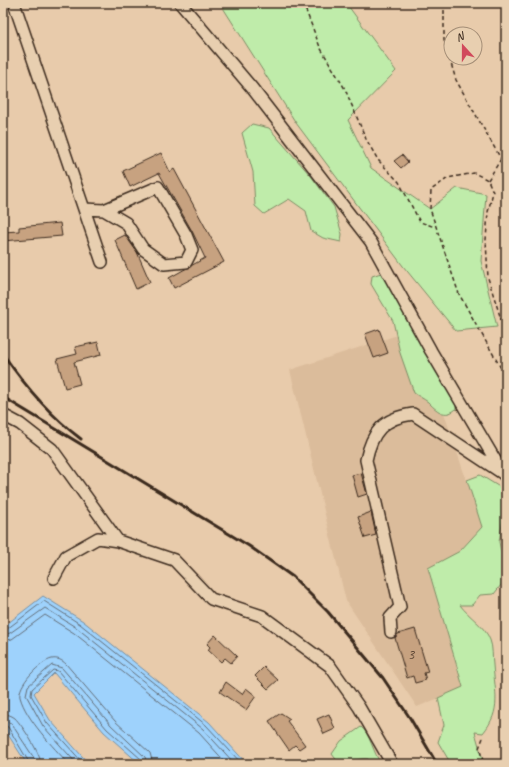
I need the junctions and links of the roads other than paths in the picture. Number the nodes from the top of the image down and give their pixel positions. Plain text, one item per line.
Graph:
1 (14, 3) edge
2 (180, 3) edge
3 (84, 209) junction
4 (104, 210) junction
5 (102, 262) dead end
6 (3, 415) edge
7 (505, 475) edge
8 (118, 541) junction
9 (54, 578) dead end
10 (391, 632) dead end
11 (392, 764) edge

1 - 3 street
2 - 7 street
3 - 4 street
3 - 5 street
4 - 4 street
6 - 8 street
7 - 10 street
8 - 9 street
8 - 11 street

